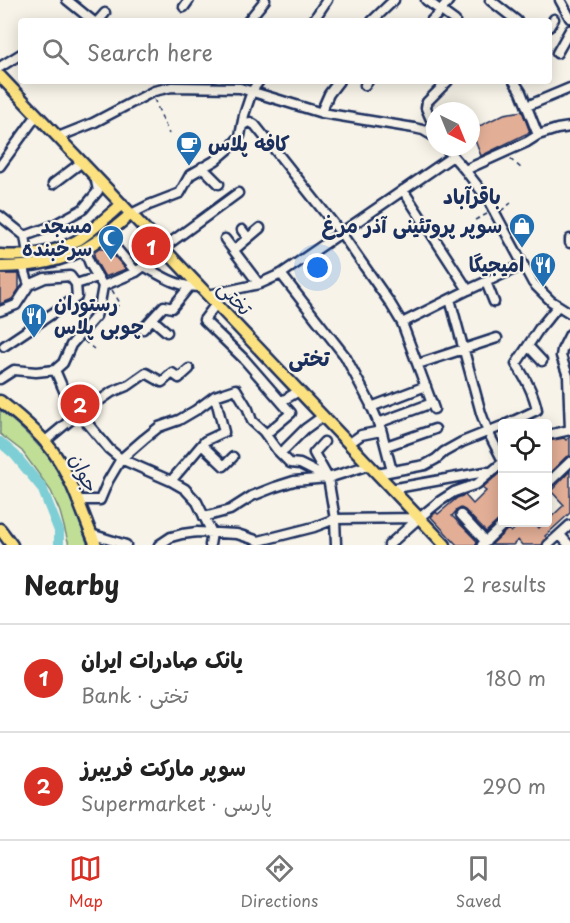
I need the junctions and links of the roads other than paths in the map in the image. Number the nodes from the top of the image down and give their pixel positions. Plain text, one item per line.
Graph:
1 (67, 0) edge
2 (265, 0) edge
3 (327, 0) edge
4 (394, 0) edge
5 (426, 0) edge
6 (449, 0) edge
7 (490, 0) edge
8 (560, 0) edge
9 (441, 11) junction
10 (105, 13) dead end
11 (89, 18) edge
12 (101, 18) edge
13 (250, 18) edge
14 (315, 18) edge
15 (375, 18) edge
16 (433, 18) edge
17 (451, 18) edge
18 (513, 18) edge
19 (570, 18) edge
20 (570, 30) edge
21 (557, 53) dead end
22 (18, 56) edge
23 (0, 67) edge
24 (0, 76) edge
25 (171, 84) edge
26 (239, 84) edge
27 (257, 84) edge
28 (337, 84) edge
29 (445, 84) edge
30 (516, 84) edge
31 (570, 88) edge
32 (252, 91) junction
33 (427, 102) edge
34 (527, 106) junction
35 (321, 112) junction
36 (37, 115) junction
37 (242, 125) junction
38 (570, 127) edge
39 (426, 133) edge
40 (538, 135) junction
41 (58, 137) junction
42 (453, 156) joint
43 (82, 162) junction
44 (0, 166) edge
45 (202, 167) junction
46 (465, 170) junction
47 (95, 176) junction
48 (53, 184) dead end
49 (219, 184) dead end
50 (403, 190) junction
51 (238, 193) dead end
52 (122, 204) junction
53 (131, 214) junction
54 (0, 216) edge
55 (104, 219) junction
56 (260, 228) dead end
57 (113, 229) junction
58 (341, 233) junction
59 (25, 236) junction
60 (225, 239) dead end
61 (110, 241) dead end
62 (163, 248) junction
63 (84, 249) junction
64 (234, 250) junction
65 (28, 254) junction
66 (0, 255) edge
67 (523, 265) junction
68 (23, 266) junction
69 (0, 267) edge
70 (136, 272) junction
71 (281, 274) junction
72 (98, 277) junction
73 (486, 282) junction
74 (76, 284) junction
75 (259, 284) junction
76 (29, 285) junction
77 (105, 285) junction
78 (199, 289) junction
79 (468, 290) junction
80 (450, 299) junction
81 (494, 302) dead end
82 (216, 304) junction
83 (558, 306) junction
84 (0, 311) edge
85 (570, 313) edge
86 (152, 319) junction
87 (402, 323) junction
88 (143, 328) dead end
89 (167, 332) dead end
90 (570, 334) edge
91 (497, 338) dead end
92 (4, 346) dead end
93 (528, 346) junction
94 (464, 349) junction
95 (542, 362) dead end
96 (418, 364) junction
97 (189, 369) dead end
98 (55, 370) junction
99 (0, 379) edge
100 (426, 386) junction
101 (299, 391) junction
102 (215, 396) junction
103 (0, 401) edge
104 (282, 401) junction
105 (371, 407) junction
106 (79, 413) junction
107 (323, 416) junction
108 (516, 419) edge
109 (380, 427) junction
110 (498, 428) edge
111 (435, 429) dead end
112 (570, 430) edge
113 (488, 432) junction
114 (266, 434) junction
115 (552, 434) edge
116 (354, 440) dead end
117 (45, 442) junction
118 (324, 442) dead end
119 (202, 445) junction
120 (386, 446) junction
121 (285, 449) dead end
122 (498, 453) edge
123 (233, 457) dead end
124 (121, 459) junction
125 (570, 462) edge
126 (369, 465) junction
127 (498, 465) edge
128 (392, 471) junction
129 (492, 472) junction
130 (377, 474) junction
131 (328, 478) junction
132 (552, 478) edge
133 (171, 481) junction
134 (392, 489) junction
135 (77, 500) junction
136 (461, 515) dead end
137 (204, 517) junction
138 (418, 518) junction
139 (335, 519) junction
140 (570, 525) edge
141 (501, 527) edge
142 (0, 529) edge
143 (212, 533) junction
144 (91, 534) junction
145 (226, 534) junction
146 (560, 535) junction
147 (272, 541) edge
148 (484, 543) edge
149 (160, 544) edge
150 (12, 545) edge
151 (96, 545) edge
152 (126, 545) edge
153 (210, 545) edge
154 (231, 545) edge
155 (336, 545) edge
156 (389, 545) edge
157 (445, 545) edge
158 (548, 545) edge
159 (569, 545) edge

1 - 11 street
2 - 13 street
3 - 14 street
4 - 15 street
5 - 9 street
6 - 9 street
7 - 18 street
8 - 19 street
9 - 16 street
9 - 17 street
10 - 12 street
20 - 21 street
22 - 23 street
24 - 36 main road, تختی
25 - 26 street
25 - 41 street
26 - 32 street
27 - 32 street
28 - 35 street
29 - 33 street
30 - 34 street
31 - 34 street
32 - 35 street
32 - 37 street
34 - 40 street
35 - 39 street
36 - 41 main road, تختی
36 - 44 street
37 - 45 street
37 - 58 street
38 - 40 street
40 - 46 street
41 - 43 main road, تختی
42 - 46 street
42 - 50 street
43 - 47 main road, تختی
43 - 48 street
45 - 49 street
45 - 53 street
46 - 67 street
47 - 52 main road, تختی
47 - 59 street
50 - 58 street
50 - 79 street
51 - 62 street
52 - 53 main road, تختی
52 - 55 main road
53 - 57 main road
53 - 62 main road, تختی
54 - 59 street
55 - 57 main road
55 - 65 main road
56 - 64 street
57 - 63 main road
58 - 71 street
58 - 87 street
59 - 65 street
60 - 64 street
61 - 70 street
62 - 78 main road, تختی
63 - 68 main road
63 - 72 street
64 - 75 street
65 - 66 main road
67 - 73 street
67 - 83 street
68 - 69 main road
68 - 76 street
70 - 77 street
70 - 78 street
71 - 75 street
71 - 105 street
72 - 74 street
72 - 77 street
73 - 79 street
73 - 81 street
74 - 76 street
74 - 92 street
75 - 78 street
76 - 84 street
77 - 98 street
78 - 82 main road, تختی
78 - 86 street
79 - 80 street
80 - 87 street
80 - 94 street
82 - 101 main road, تختی
82 - 104 street
83 - 85 street
83 - 93 street
86 - 88 street
86 - 89 street
87 - 96 street
90 - 112 street
91 - 94 street
93 - 95 street
93 - 108 street
94 - 96 street
94 - 113 street
96 - 100 street
97 - 106 street
98 - 99 street
98 - 106 street
100 - 105 street
100 - 109 street
101 - 104 street
101 - 107 main road, تختی
102 - 114 street
102 - 119 street
102 - 124 street
103 - 117 main road, جوان
104 - 114 street
105 - 109 street
106 - 117 street
106 - 124 street
107 - 121 street
107 - 126 main road, تختی
109 - 116 street
109 - 120 street
110 - 113 street
111 - 120 street
112 - 115 street
113 - 122 street
113 - 128 street
114 - 131 street
117 - 135 main road, جوان
118 - 131 street
119 - 123 street
119 - 133 street
120 - 128 street
124 - 133 street
124 - 135 street
125 - 132 street
126 - 130 main road, تختی
126 - 131 street
127 - 129 street
128 - 130 street
129 - 134 street
129 - 138 street
130 - 134 main road, تختی
131 - 137 street
131 - 139 street
133 - 137 street
134 - 138 main road, تختی
135 - 144 main road, جوان
136 - 148 street
137 - 143 street
138 - 139 street
138 - 156 street
138 - 157 main road, تختی
139 - 147 street
139 - 155 street
140 - 146 street
141 - 148 street
142 - 150 main road
143 - 145 street
143 - 149 street
143 - 153 street
144 - 151 main road, جوان
144 - 152 street
145 - 147 street
145 - 154 street
146 - 158 street
146 - 159 street

